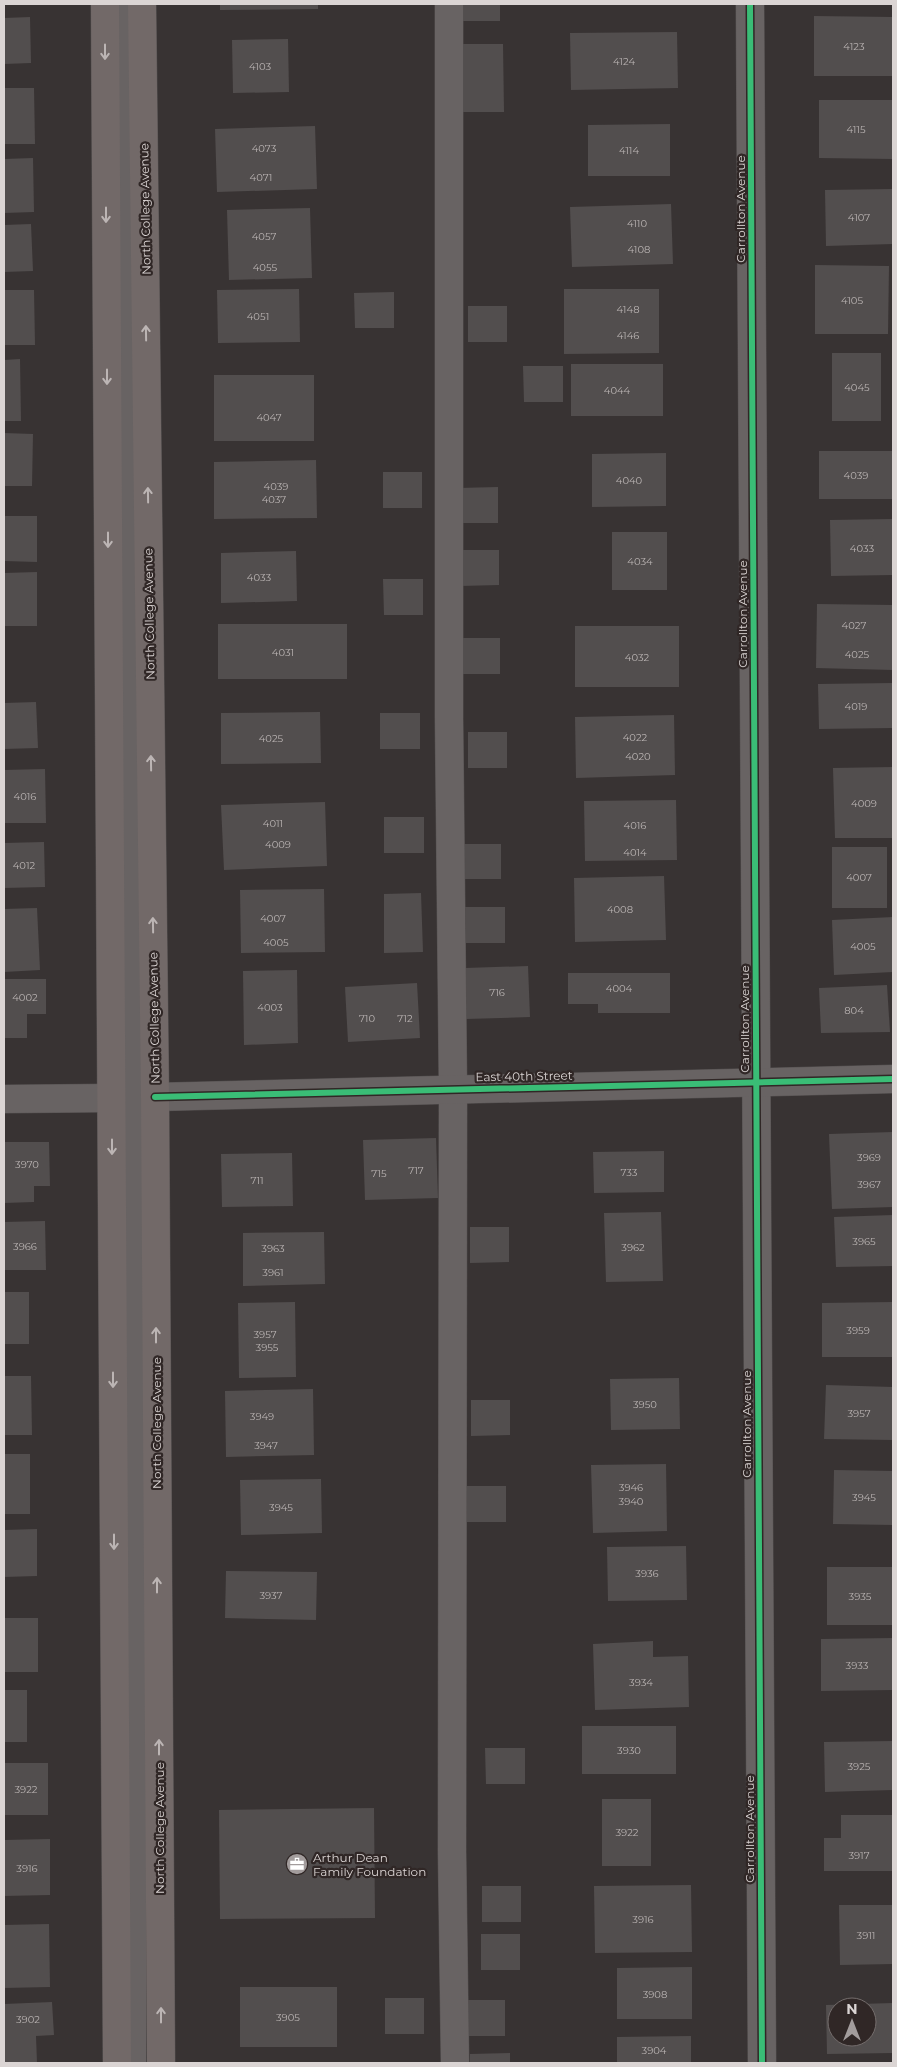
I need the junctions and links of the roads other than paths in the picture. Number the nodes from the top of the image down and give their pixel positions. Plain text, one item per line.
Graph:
1 (104, 4) edge
2 (123, 4) edge
3 (142, 4) edge
4 (449, 4) edge
5 (750, 4) edge
6 (893, 1079) edge
7 (756, 1082) junction
8 (453, 1089) junction
9 (155, 1097) junction
10 (111, 1098) junction
11 (4, 1099) edge
12 (117, 2063) edge
13 (132, 2063) edge
14 (161, 2063) edge
15 (455, 2063) edge
16 (762, 2063) edge

1 -> 10 main road
2 - 13 street, North College Avenue
9 -> 3 main road, North College Avenue
4 - 8 street
5 - 7 street, Carrollton Avenue
6 - 7 street, East 40th Street
7 - 8 street, East 40th Street
7 - 16 street, Carrollton Avenue
8 - 9 street, East 40th Street
8 - 15 street
14 -> 9 main road, North College Avenue
10 - 11 street
10 -> 12 main road

